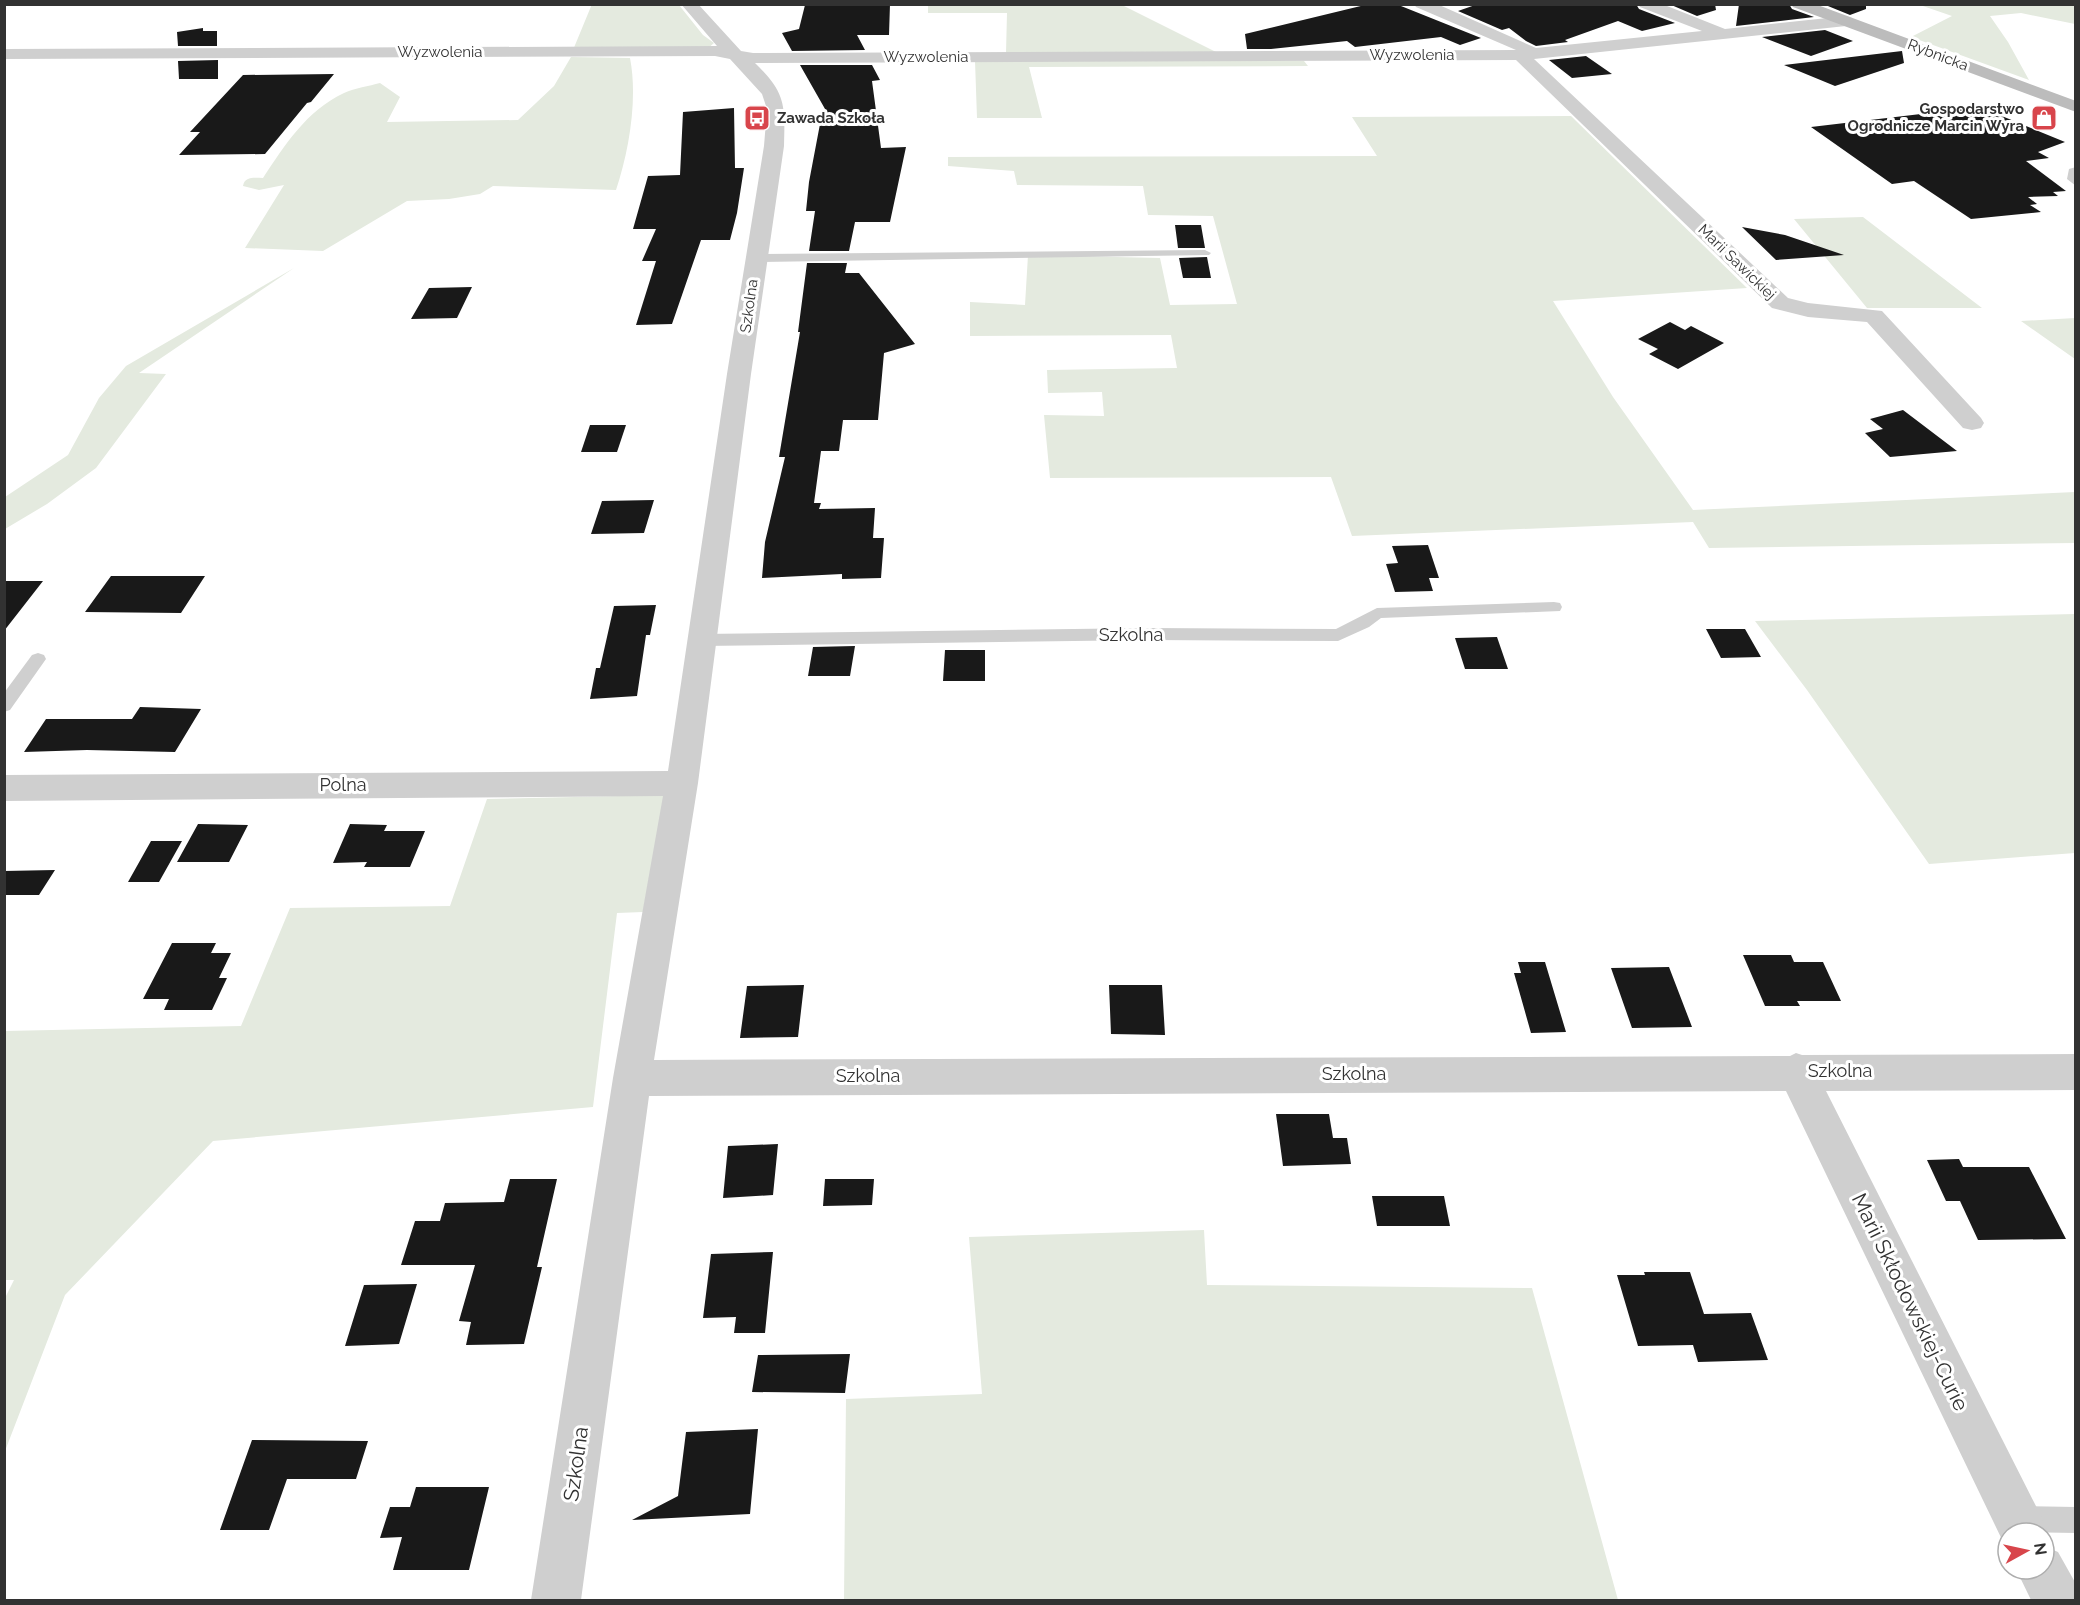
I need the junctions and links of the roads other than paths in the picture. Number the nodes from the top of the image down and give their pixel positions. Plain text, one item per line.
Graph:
1 (688, 4) edge
2 (1422, 4) edge
3 (1646, 4) edge
4 (1799, 4) edge
5 (1846, 21) junction
6 (1727, 34) junction
7 (5, 54) edge
8 (1530, 54) junction
9 (736, 55) junction
10 (2076, 107) edge
11 (2076, 170) edge
12 (2076, 183) edge
13 (1205, 253) dead end
14 (756, 258) junction
15 (1972, 423) dead end
16 (1554, 607) dead end
17 (701, 640) junction
18 (38, 658) dead end
19 (4, 706) edge
20 (682, 783) junction
21 (4, 788) edge
22 (1796, 1071) junction
23 (2076, 1072) edge
24 (632, 1078) junction
25 (2076, 1520) edge
26 (2018, 1521) edge
27 (2056, 1522) edge
28 (2047, 1581) edge
29 (556, 1600) edge
30 (2057, 1600) edge

1 - 9 street, Szkolna
2 - 8 street
3 - 6 street
4 - 5 main road, Rybnicka
5 - 6 street, Wyzwolenia
5 - 10 main road, Rybnicka
6 - 8 street, Wyzwolenia
7 - 9 street, Wyzwolenia
8 - 9 street, Wyzwolenia
8 - 15 street, Marii Sawickiej
9 - 14 street, Szkolna
11 - 12 lane
13 - 14 lane
14 - 17 street, Szkolna
16 - 17 lane, Szkolna
17 - 20 street, Szkolna
18 - 19 lane
20 - 21 street, Polna
20 - 24 street, Szkolna
22 - 23 street, Szkolna
22 - 24 street, Szkolna
22 - 26 street, Marii Skłodowskiej-Curie
24 - 29 street, Szkolna
25 - 27 lane
28 - 30 street

